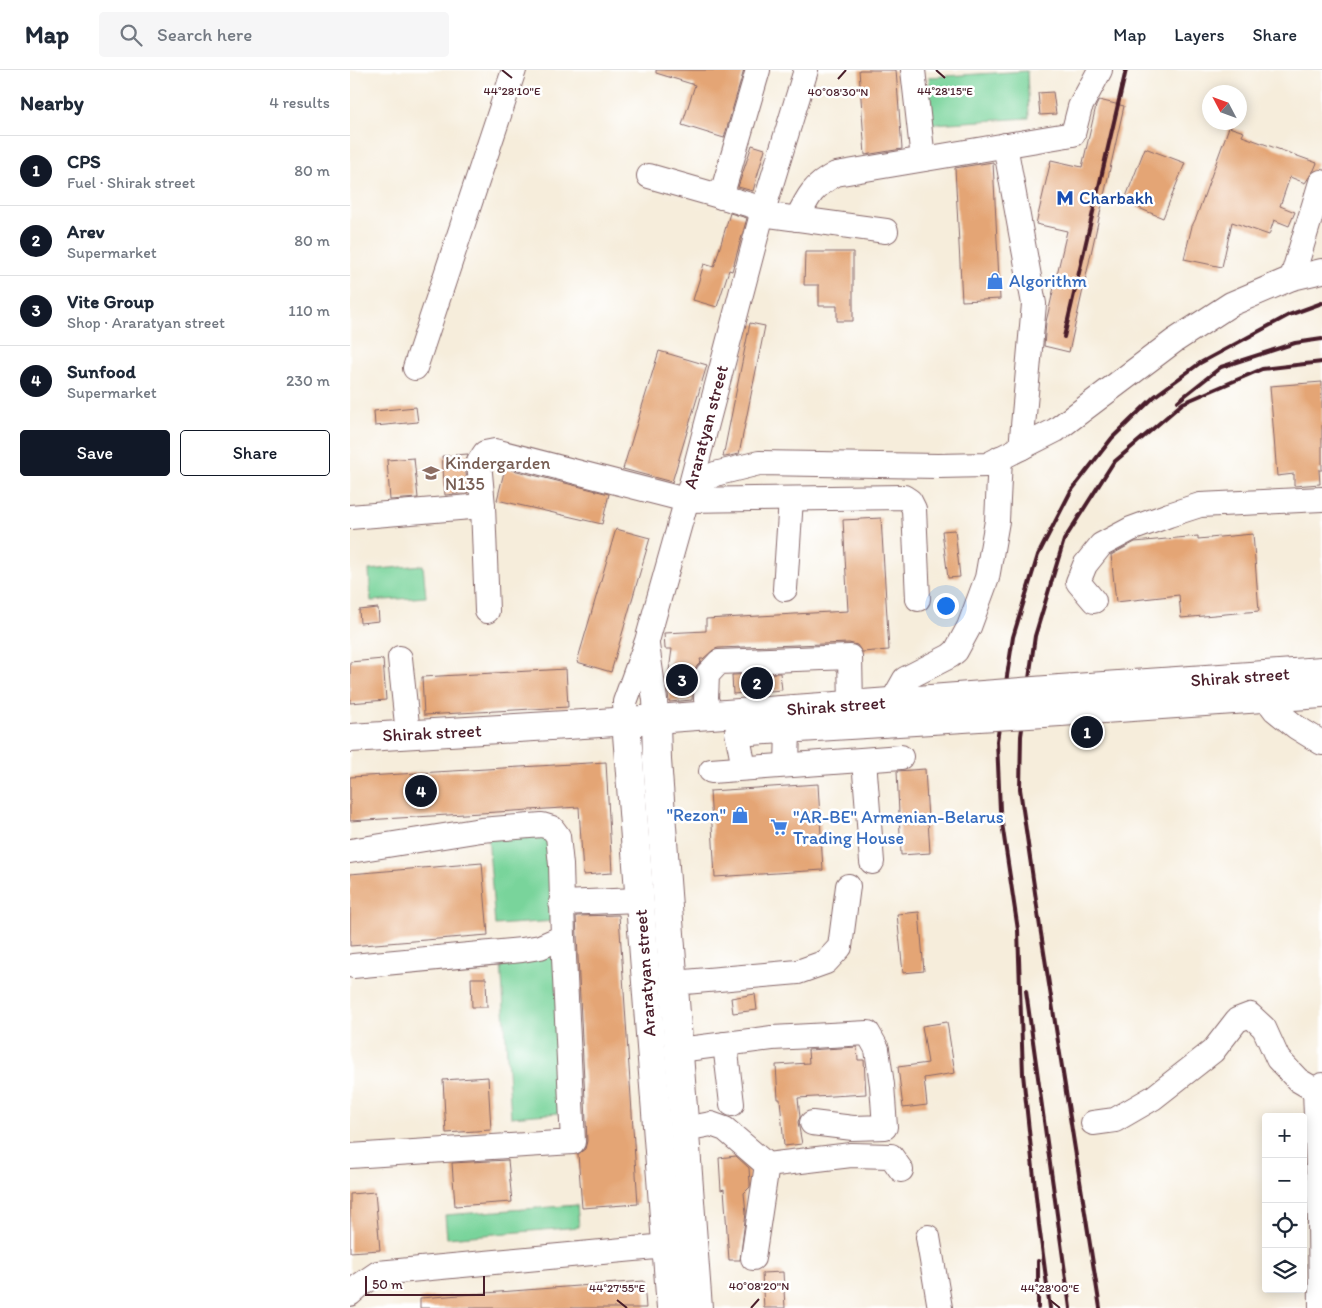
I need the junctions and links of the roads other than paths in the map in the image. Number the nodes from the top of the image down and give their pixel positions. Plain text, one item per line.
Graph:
1 (514, 70) edge
2 (758, 70) edge
3 (806, 70) edge
4 (913, 70) edge
5 (1100, 70) edge
6 (1005, 145) junction
7 (924, 159) junction
8 (649, 176) dead end
9 (1322, 182) edge
10 (721, 197) junction
11 (762, 214) junction
12 (797, 219) junction
13 (886, 231) dead end
14 (1322, 271) edge
15 (1292, 278) junction
16 (415, 368) dead end
17 (1021, 448) junction
18 (1000, 458) junction
19 (688, 494) junction
20 (792, 499) junction
21 (1322, 499) edge
22 (483, 506) junction
23 (350, 517) edge
24 (785, 589) dead end
25 (918, 599) dead end
26 (1094, 601) dead end
27 (487, 611) dead end
28 (647, 640) junction
29 (400, 658) dead end
30 (1322, 671) edge
31 (1322, 694) edge
32 (1266, 698) junction
33 (1060, 700) junction
34 (892, 702) junction
35 (851, 705) junction
36 (931, 709) junction
37 (711, 715) junction
38 (656, 728) junction
39 (788, 729) junction
40 (626, 730) junction
41 (737, 732) junction
42 (408, 734) junction
43 (350, 738) edge
44 (1322, 743) edge
45 (350, 754) edge
46 (901, 757) dead end
47 (864, 760) junction
48 (787, 765) junction
49 (744, 768) junction
50 (711, 770) dead end
51 (350, 851) edge
52 (872, 862) dead end
53 (848, 886) dead end
54 (639, 900) junction
55 (561, 903) junction
56 (562, 937) junction
57 (353, 966) dead end
58 (674, 983) junction
59 (725, 1044) junction
60 (679, 1050) junction
61 (1319, 1087) edge
62 (732, 1104) dead end
63 (812, 1123) dead end
64 (1093, 1123) dead end
65 (684, 1129) junction
66 (350, 1156) edge
67 (767, 1165) junction
68 (902, 1170) dead end
69 (928, 1236) dead end
70 (666, 1246) junction
71 (753, 1258) dead end
72 (350, 1294) edge
73 (671, 1308) edge
74 (698, 1308) edge
75 (940, 1308) edge
76 (1320, 1308) edge

1 - 16 street
2 - 10 street
3 - 11 street, Araratyan street
4 - 7 street
5 - 6 street
6 - 7 street
6 - 17 street
7 - 12 street
8 - 10 street
9 - 15 street
10 - 11 street
11 - 12 street
11 - 19 street, Araratyan street
12 - 13 street
14 - 15 street
15 - 17 street
17 - 18 street
18 - 19 street
18 - 34 street
19 - 20 street
19 - 22 street
19 - 28 street, Araratyan street
20 - 24 street
20 - 25 street
21 - 26 street
22 - 23 street
22 - 27 street
28 - 38 street, Araratyan street
28 - 40 street, Araratyan street
29 - 42 street
30 - 33 main road, Shirak street
31 - 32 main road, Shirak street
32 - 33 main road, Shirak street
32 - 44 street
33 - 36 main road, Shirak street, bridge
34 - 35 main road, Shirak street
34 - 36 main road, Shirak street
35 - 37 main road, Shirak street
35 - 37 street
36 - 39 main road, Shirak street
37 - 38 main road, Shirak street
38 - 40 main road, Shirak street
38 - 41 main road, Shirak street
38 - 58 main road, Araratyan street
39 - 41 main road, Shirak street
39 - 48 street
40 - 42 main road, Shirak street
40 - 45 main road, Shirak street
40 - 54 main road, Araratyan street
41 - 49 street
42 - 43 main road, Shirak street
46 - 47 street
47 - 48 street
47 - 52 street
48 - 49 street
49 - 50 street
51 - 55 street
53 - 58 street
54 - 55 street
54 - 70 main road, Araratyan street
55 - 56 street
56 - 57 street
56 - 66 street
58 - 60 main road, Araratyan street
59 - 60 street
59 - 62 street
59 - 63 street
60 - 65 main road, Araratyan street
61 - 64 street
61 - 76 street
65 - 67 street
65 - 74 main road, Araratyan street
67 - 68 street
67 - 71 street
69 - 75 street
70 - 72 street
70 - 73 main road, Araratyan street

